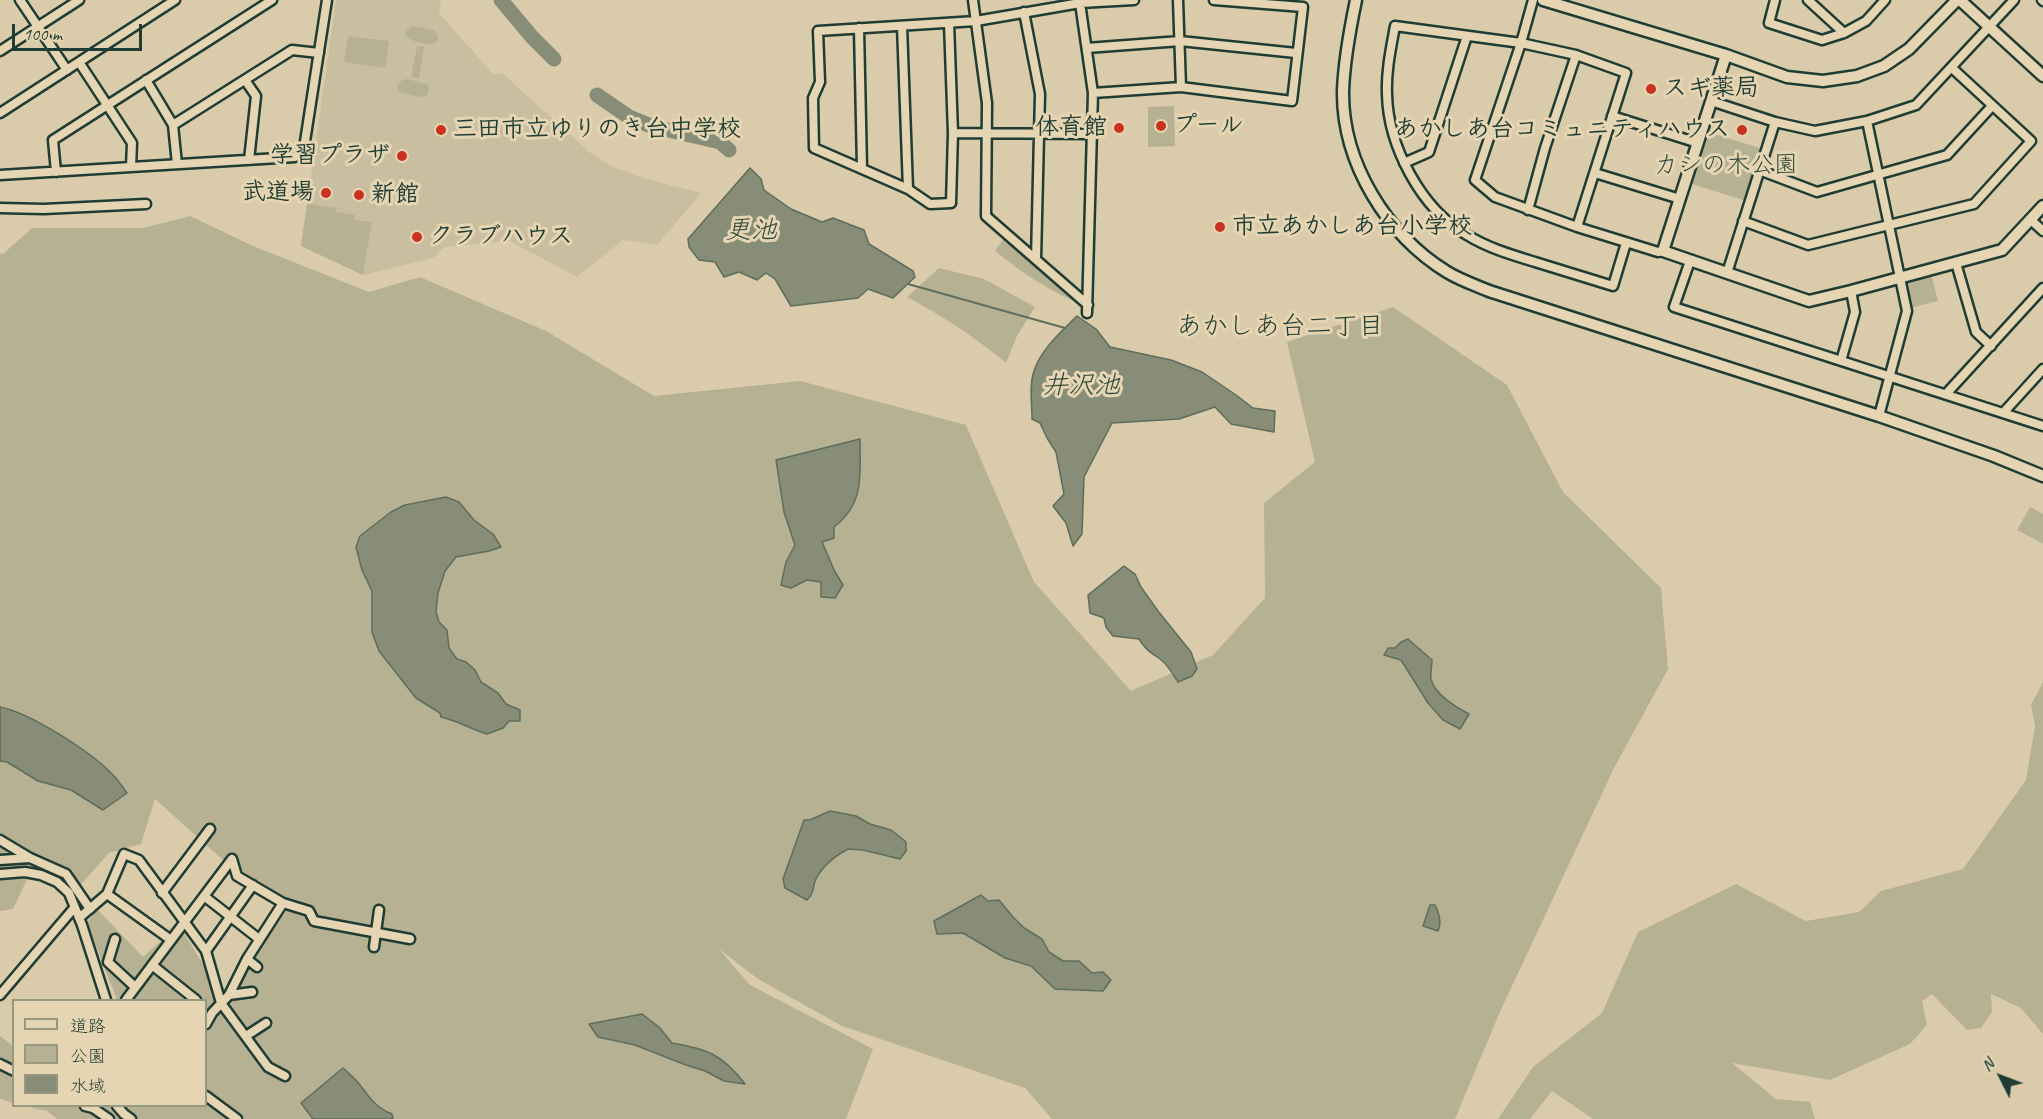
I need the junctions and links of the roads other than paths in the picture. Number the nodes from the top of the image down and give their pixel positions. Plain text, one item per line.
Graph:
1 (20, 0) edge
2 (80, 0) edge
3 (175, 0) edge
4 (272, 0) edge
5 (327, 0) edge
6 (973, 0) edge
7 (1134, 0) edge
8 (1178, 0) edge
9 (1214, 0) edge
10 (1356, 0) edge
11 (1533, 0) edge
12 (1543, 0) edge
13 (1775, 0) edge
14 (1808, 0) edge
15 (1885, 0) edge
16 (1958, 0) edge
17 (2014, 0) edge
18 (1080, 3) junction
19 (1024, 12) junction
20 (976, 21) junction
21 (949, 23) junction
22 (38, 26) junction
23 (902, 26) junction
24 (1989, 27) junction
25 (859, 28) junction
26 (1844, 33) junction
27 (1467, 36) junction
28 (1180, 41) junction
29 (1521, 43) junction
30 (1087, 48) junction
31 (0, 51) edge
32 (319, 53) junction
33 (1296, 53) junction
34 (1576, 55) junction
35 (1726, 55) junction
36 (79, 62) junction
37 (1952, 68) junction
38 (67, 70) junction
39 (2043, 76) edge
40 (146, 80) junction
41 (245, 80) junction
42 (1181, 87) junction
43 (1093, 93) junction
44 (1711, 100) junction
45 (108, 104) junction
46 (1992, 106) junction
47 (0, 113) edge
48 (1612, 116) junction
49 (1866, 121) junction
50 (1775, 122) junction
51 (173, 125) junction
52 (953, 133) junction
53 (986, 133) junction
54 (1039, 133) junction
55 (1091, 134) junction
56 (1698, 143) junction
57 (249, 160) junction
58 (1404, 163) junction
59 (177, 164) junction
60 (131, 167) junction
61 (862, 168) junction
62 (1760, 170) junction
63 (56, 172) junction
64 (1595, 173) junction
65 (1878, 174) junction
66 (0, 175) edge
67 (908, 189) junction
68 (1680, 199) junction
69 (146, 204) dead end
70 (2043, 207) edge
71 (0, 208) edge
72 (1528, 210) junction
73 (2031, 220) junction
74 (1743, 221) junction
75 (1888, 225) junction
76 (1577, 227) junction
77 (2043, 231) edge
78 (1626, 243) junction
79 (1663, 251) junction
80 (1036, 259) junction
81 (1690, 261) junction
82 (1956, 263) junction
83 (1727, 273) junction
84 (1900, 278) junction
85 (2043, 288) edge
86 (1851, 291) junction
87 (1990, 345) junction
88 (1841, 360) junction
89 (2043, 369) edge
90 (1890, 376) junction
91 (1946, 394) junction
92 (2004, 412) junction
93 (1879, 416) junction
94 (2043, 426) edge
95 (2043, 476) edge
96 (210, 829) dead end
97 (0, 840) edge
98 (30, 858) junction
99 (2, 859) edge
100 (0, 874) edge
101 (253, 885) junction
102 (162, 892) junction
103 (106, 894) junction
104 (204, 896) junction
105 (283, 903) junction
106 (74, 908) junction
107 (90, 909) junction
108 (379, 910) dead end
109 (231, 917) junction
110 (79, 918) junction
111 (184, 923) junction
112 (376, 933) junction
113 (116, 939) dead end
114 (259, 939) junction
115 (410, 939) dead end
116 (171, 940) junction
117 (374, 947) dead end
118 (206, 951) junction
119 (247, 959) junction
120 (152, 965) junction
121 (257, 967) dead end
122 (135, 987) junction
123 (252, 992) dead end
124 (0, 995) edge
125 (229, 995) junction
126 (106, 999) edge
127 (127, 999) edge
128 (195, 999) edge
129 (221, 1003) junction
130 (208, 1010) edge
131 (266, 1023) dead end
132 (246, 1036) junction
133 (285, 1076) dead end
134 (207, 1097) edge
135 (89, 1107) edge
136 (118, 1107) edge
137 (109, 1119) edge
138 (131, 1119) edge
139 (237, 1119) edge

1 - 22 street
2 - 22 street
3 - 36 street
4 - 40 street
5 - 32 street
6 - 20 street
7 - 18 street
8 - 28 street
9 - 33 street
10 - 93 street
11 - 29 street
12 - 35 street
13 - 26 street
14 - 26 street
15 - 26 street
16 - 24 street
16 - 35 street
17 - 24 street
18 - 19 street
18 - 30 street
19 - 20 street
19 - 54 street
20 - 21 street
20 - 53 street
21 - 23 street
21 - 52 street
22 - 31 street
22 - 38 street
23 - 25 street
23 - 67 street
24 - 37 street
24 - 39 street
25 - 61 street
25 - 61 street
27 - 29 street
27 - 58 street
27 - 58 street
28 - 30 street
28 - 33 street
28 - 42 street
29 - 34 street
29 - 72 street
30 - 43 street
32 - 41 street
32 - 57 street
33 - 42 street
34 - 48 street
34 - 72 street
35 - 44 street
36 - 38 street
36 - 45 street
37 - 46 street
37 - 49 street
38 - 47 street
40 - 45 street
40 - 51 street
41 - 51 street
41 - 57 street
42 - 43 street
43 - 55 street
44 - 50 street
44 - 56 street
45 - 60 street
45 - 63 street
46 - 65 street
46 - 75 street
48 - 56 street
48 - 64 street
49 - 50 street
49 - 65 street
50 - 62 street
51 - 59 street
52 - 53 street
52 - 67 street
53 - 54 street
53 - 80 street
54 - 55 street
54 - 80 street
55 - 80 street
56 - 68 street
57 - 59 street
58 - 78 street
59 - 60 street
60 - 63 street
61 - 67 street
62 - 65 street
62 - 74 street
63 - 66 street
64 - 68 street
64 - 76 street
65 - 75 street
68 - 79 street
69 - 71 street
70 - 73 street
72 - 76 street
73 - 77 street
73 - 82 street
74 - 75 street
74 - 83 street
75 - 84 street
76 - 78 street
78 - 79 street
79 - 81 street
81 - 83 street
81 - 88 street
82 - 84 street
82 - 87 street
83 - 86 street
84 - 86 street
84 - 90 street
85 - 87 street
86 - 88 street
87 - 91 street
88 - 90 street
89 - 92 street
90 - 91 street
90 - 93 street
91 - 92 street
92 - 94 street
93 - 95 street
96 - 102 street
97 - 98 street
98 - 99 street
98 - 107 street
100 - 106 street
101 - 104 street
101 - 105 street
101 - 109 street
102 - 103 street
102 - 111 street
103 - 107 street
103 - 116 street
104 - 109 street
104 - 111 street
105 - 112 street
105 - 114 street
106 - 110 street
106 - 124 street
107 - 110 street
108 - 112 street
109 - 114 street
109 - 118 street
110 - 126 street
111 - 116 street
111 - 118 street
112 - 115 street
112 - 117 street
113 - 122 street
114 - 119 street
116 - 120 street
118 - 129 street
119 - 121 street
119 - 125 street
120 - 122 street
120 - 128 street
122 - 127 street
123 - 125 street
125 - 129 street
129 - 130 street
129 - 132 street
131 - 132 street
132 - 133 street
134 - 139 street
135 - 137 street
136 - 138 street

